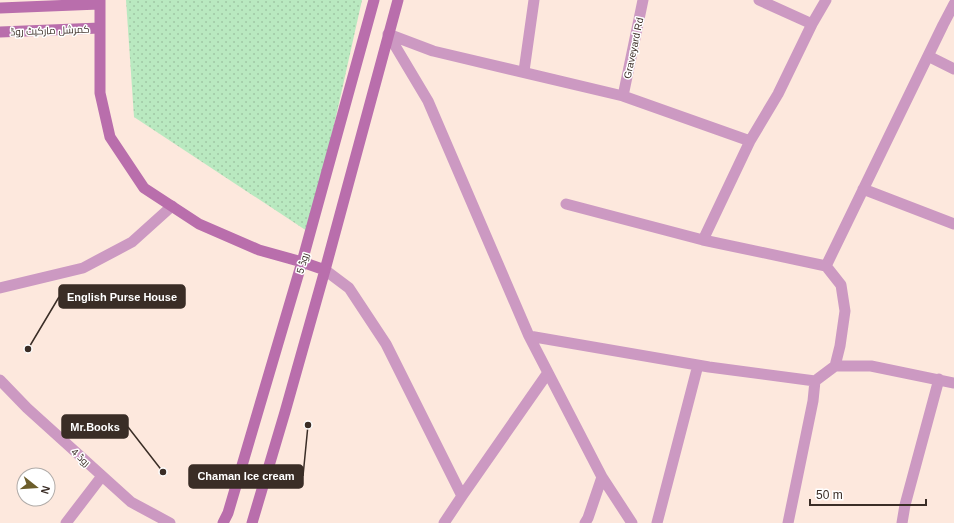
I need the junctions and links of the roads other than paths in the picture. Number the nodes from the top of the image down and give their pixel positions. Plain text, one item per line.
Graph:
1 (374, 0) edge
2 (398, 0) edge
3 (534, 0) edge
4 (643, 0) edge
5 (759, 0) edge
6 (826, 0) edge
7 (100, 2) edge
8 (954, 4) edge
9 (0, 8) edge
10 (812, 24) junction
11 (100, 28) junction
12 (0, 32) edge
13 (388, 34) junction
14 (928, 56) junction
15 (954, 70) edge
16 (524, 71) junction
17 (624, 96) junction
18 (750, 142) junction
19 (863, 189) junction
20 (566, 204) dead end
21 (172, 206) junction
22 (954, 224) edge
23 (703, 240) junction
24 (302, 262) junction
25 (826, 266) junction
26 (325, 270) junction
27 (0, 288) edge
28 (528, 336) junction
29 (698, 366) junction
30 (835, 366) junction
31 (548, 374) junction
32 (939, 379) junction
33 (0, 380) edge
34 (815, 381) junction
35 (954, 383) edge
36 (102, 476) junction
37 (602, 477) junction
38 (462, 496) junction
39 (66, 523) edge
40 (170, 523) edge
41 (223, 523) edge
42 (252, 523) edge
43 (444, 523) edge
44 (585, 523) edge
45 (632, 523) edge
46 (657, 523) edge
47 (788, 523) edge
48 (902, 523) edge

1 - 24 main road, روڈ 5
2 - 13 main road
3 - 16 street
4 - 17 street, Graveyard Rd
5 - 10 street
6 - 10 street
7 - 9 main road
7 - 11 main road
8 - 14 street
10 - 18 street
11 - 12 main road, کمرشل مارکیٹ روڈ
11 - 21 main road
13 - 16 street
13 - 26 main road
13 - 28 street
14 - 15 street
14 - 19 street
16 - 17 street
17 - 18 street
18 - 23 street
19 - 22 street
19 - 25 street
20 - 23 street
21 - 24 main road
21 - 27 street
23 - 25 street
24 - 26 main road
24 - 41 main road, روڈ 5
25 - 30 street
26 - 38 street
26 - 42 main road
28 - 29 street
28 - 31 street
29 - 34 street
29 - 46 street
30 - 32 street
30 - 34 street
31 - 37 street
31 - 38 street
32 - 35 street
32 - 48 street
33 - 36 street, روڈ 4
34 - 47 street
36 - 39 street
36 - 40 street, روڈ 4
37 - 44 street
37 - 45 street
38 - 43 street

